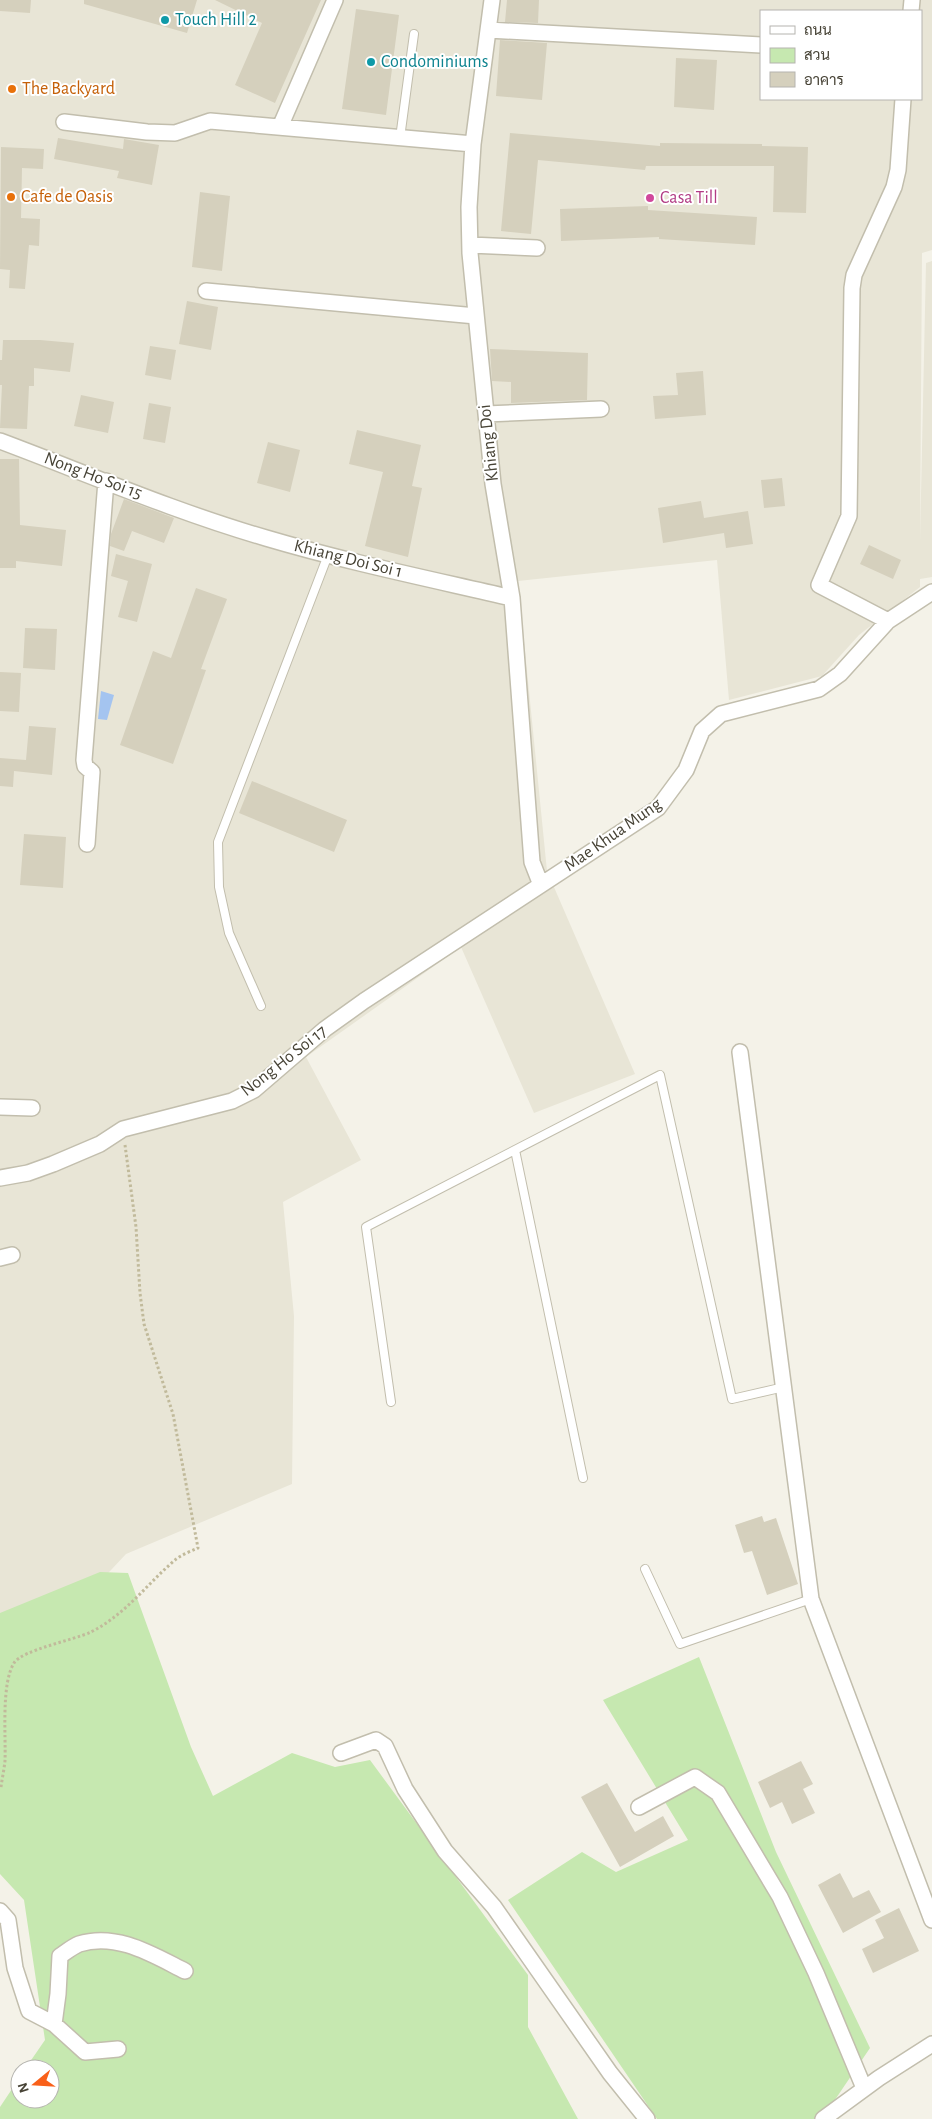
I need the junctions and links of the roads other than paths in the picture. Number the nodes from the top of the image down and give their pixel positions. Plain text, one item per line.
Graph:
1 (335, 0) edge
2 (492, 0) edge
3 (488, 30) junction
4 (414, 34) dead end
5 (760, 45) edge
6 (904, 100) edge
7 (64, 122) dead end
8 (280, 127) junction
9 (400, 138) junction
10 (473, 144) junction
11 (470, 245) junction
12 (538, 248) dead end
13 (206, 291) dead end
14 (476, 316) junction
15 (601, 409) dead end
16 (486, 414) junction
17 (0, 441) edge
18 (106, 481) junction
19 (328, 555) junction
20 (932, 592) edge
21 (512, 598) junction
22 (888, 621) junction
23 (87, 844) dead end
24 (541, 885) junction
25 (261, 1006) dead end
26 (740, 1052) dead end
27 (0, 1107) edge
28 (32, 1108) dead end
29 (515, 1150) junction
30 (0, 1178) edge
31 (784, 1386) junction
32 (391, 1402) dead end
33 (583, 1478) dead end
34 (645, 1569) dead end
35 (811, 1599) junction
36 (342, 1753) dead end
37 (639, 1807) dead end
38 (0, 1911) edge
39 (932, 1920) edge
40 (185, 1971) dead end
41 (54, 2024) junction
42 (932, 2044) edge
43 (118, 2049) dead end
44 (864, 2088) junction
45 (647, 2119) edge
46 (823, 2119) edge

1 - 8 street
2 - 3 street, Khiang Doi
3 - 5 street
3 - 10 street, Khiang Doi
4 - 9 lane
6 - 22 street
7 - 8 street
8 - 9 street
9 - 10 street
10 - 11 street, Khiang Doi
11 - 12 street
11 - 14 street, Khiang Doi
13 - 14 street
14 - 16 street, Khiang Doi
15 - 16 street
16 - 21 street, Khiang Doi
17 - 18 street, Nong Ho Soi 15
18 - 19 street, Nong Ho Soi 15
18 - 23 street
19 - 21 street, Khiang Doi Soi 1
19 - 25 lane
20 - 22 street, Mae Khua Mung
21 - 24 street, Khiang Doi
22 - 24 street, Mae Khua Mung
24 - 30 street, Nong Ho Soi 17
26 - 31 street
27 - 28 street
29 - 31 lane
29 - 32 lane
29 - 33 lane
31 - 35 street
34 - 35 lane
35 - 39 street
36 - 45 street
37 - 44 street
38 - 41 street
40 - 41 street
41 - 43 street
42 - 44 street
44 - 46 street

